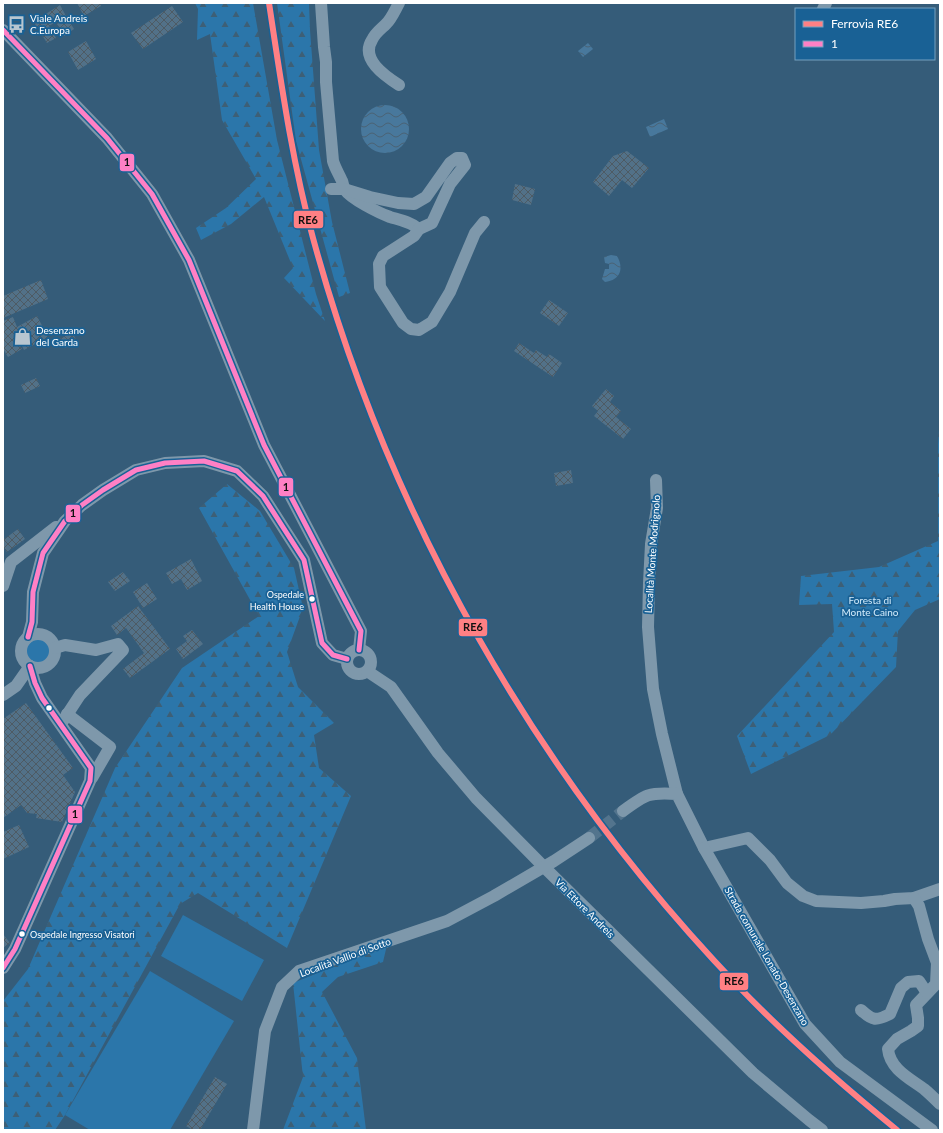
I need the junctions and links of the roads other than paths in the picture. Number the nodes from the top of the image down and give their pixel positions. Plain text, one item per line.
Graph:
1 (321, 3) edge
2 (386, 3) edge
3 (399, 3) edge
4 (392, 17) junction
5 (3, 30) edge
6 (399, 85) dead end
7 (331, 189) dead end
8 (344, 189) junction
9 (484, 222) dead end
10 (419, 229) junction
11 (656, 480) dead end
12 (65, 521) junction
13 (7, 564) edge
14 (3, 586) edge
15 (50, 639) junction
16 (359, 650) junction
17 (347, 659) junction
18 (30, 666) junction
19 (43, 667) junction
20 (367, 671) junction
21 (35, 683) junction
22 (3, 695) edge
23 (64, 719) junction
24 (90, 781) junction
25 (677, 794) junction
26 (623, 811) tunnel mouth
27 (588, 838) tunnel mouth
28 (704, 848) junction
29 (543, 866) junction
30 (940, 889) edge
31 (914, 898) junction
32 (3, 968) edge
33 (927, 993) junction
34 (861, 1010) dead end
35 (940, 1104) edge
36 (253, 1130) edge
37 (822, 1130) edge
38 (932, 1130) edge

1 - 8 street
2 - 4 street
3 - 4 street
4 - 6 street
5 - 16 street
7 - 8 street
8 - 10 street
8 - 10 street
9 - 10 street
11 - 25 street, Località Monte Modrignolo
12 - 13 street
12 - 15 street
12 - 17 street
13 - 14 street
15 - 18 street
15 - 19 street
15 - 23 street
16 - 17 street
16 - 20 street
17 - 20 street
18 - 19 street
18 - 21 street
18 - 22 street
19 - 21 street
20 - 29 street, Via Ettore Andreis
21 - 23 street
23 - 24 street
23 - 24 street
24 - 32 street
25 - 26 street
25 - 28 street, Località Monte Modrignolo
27 - 29 street, Località Vallio di Sotto
28 - 31 street
28 - 38 street, Strada comunale Lonato-Desenzano
29 - 36 street, Località Vallio di Sotto
29 - 37 street, Via Ettore Andreis
30 - 31 street
31 - 33 street
33 - 34 street
33 - 35 street

